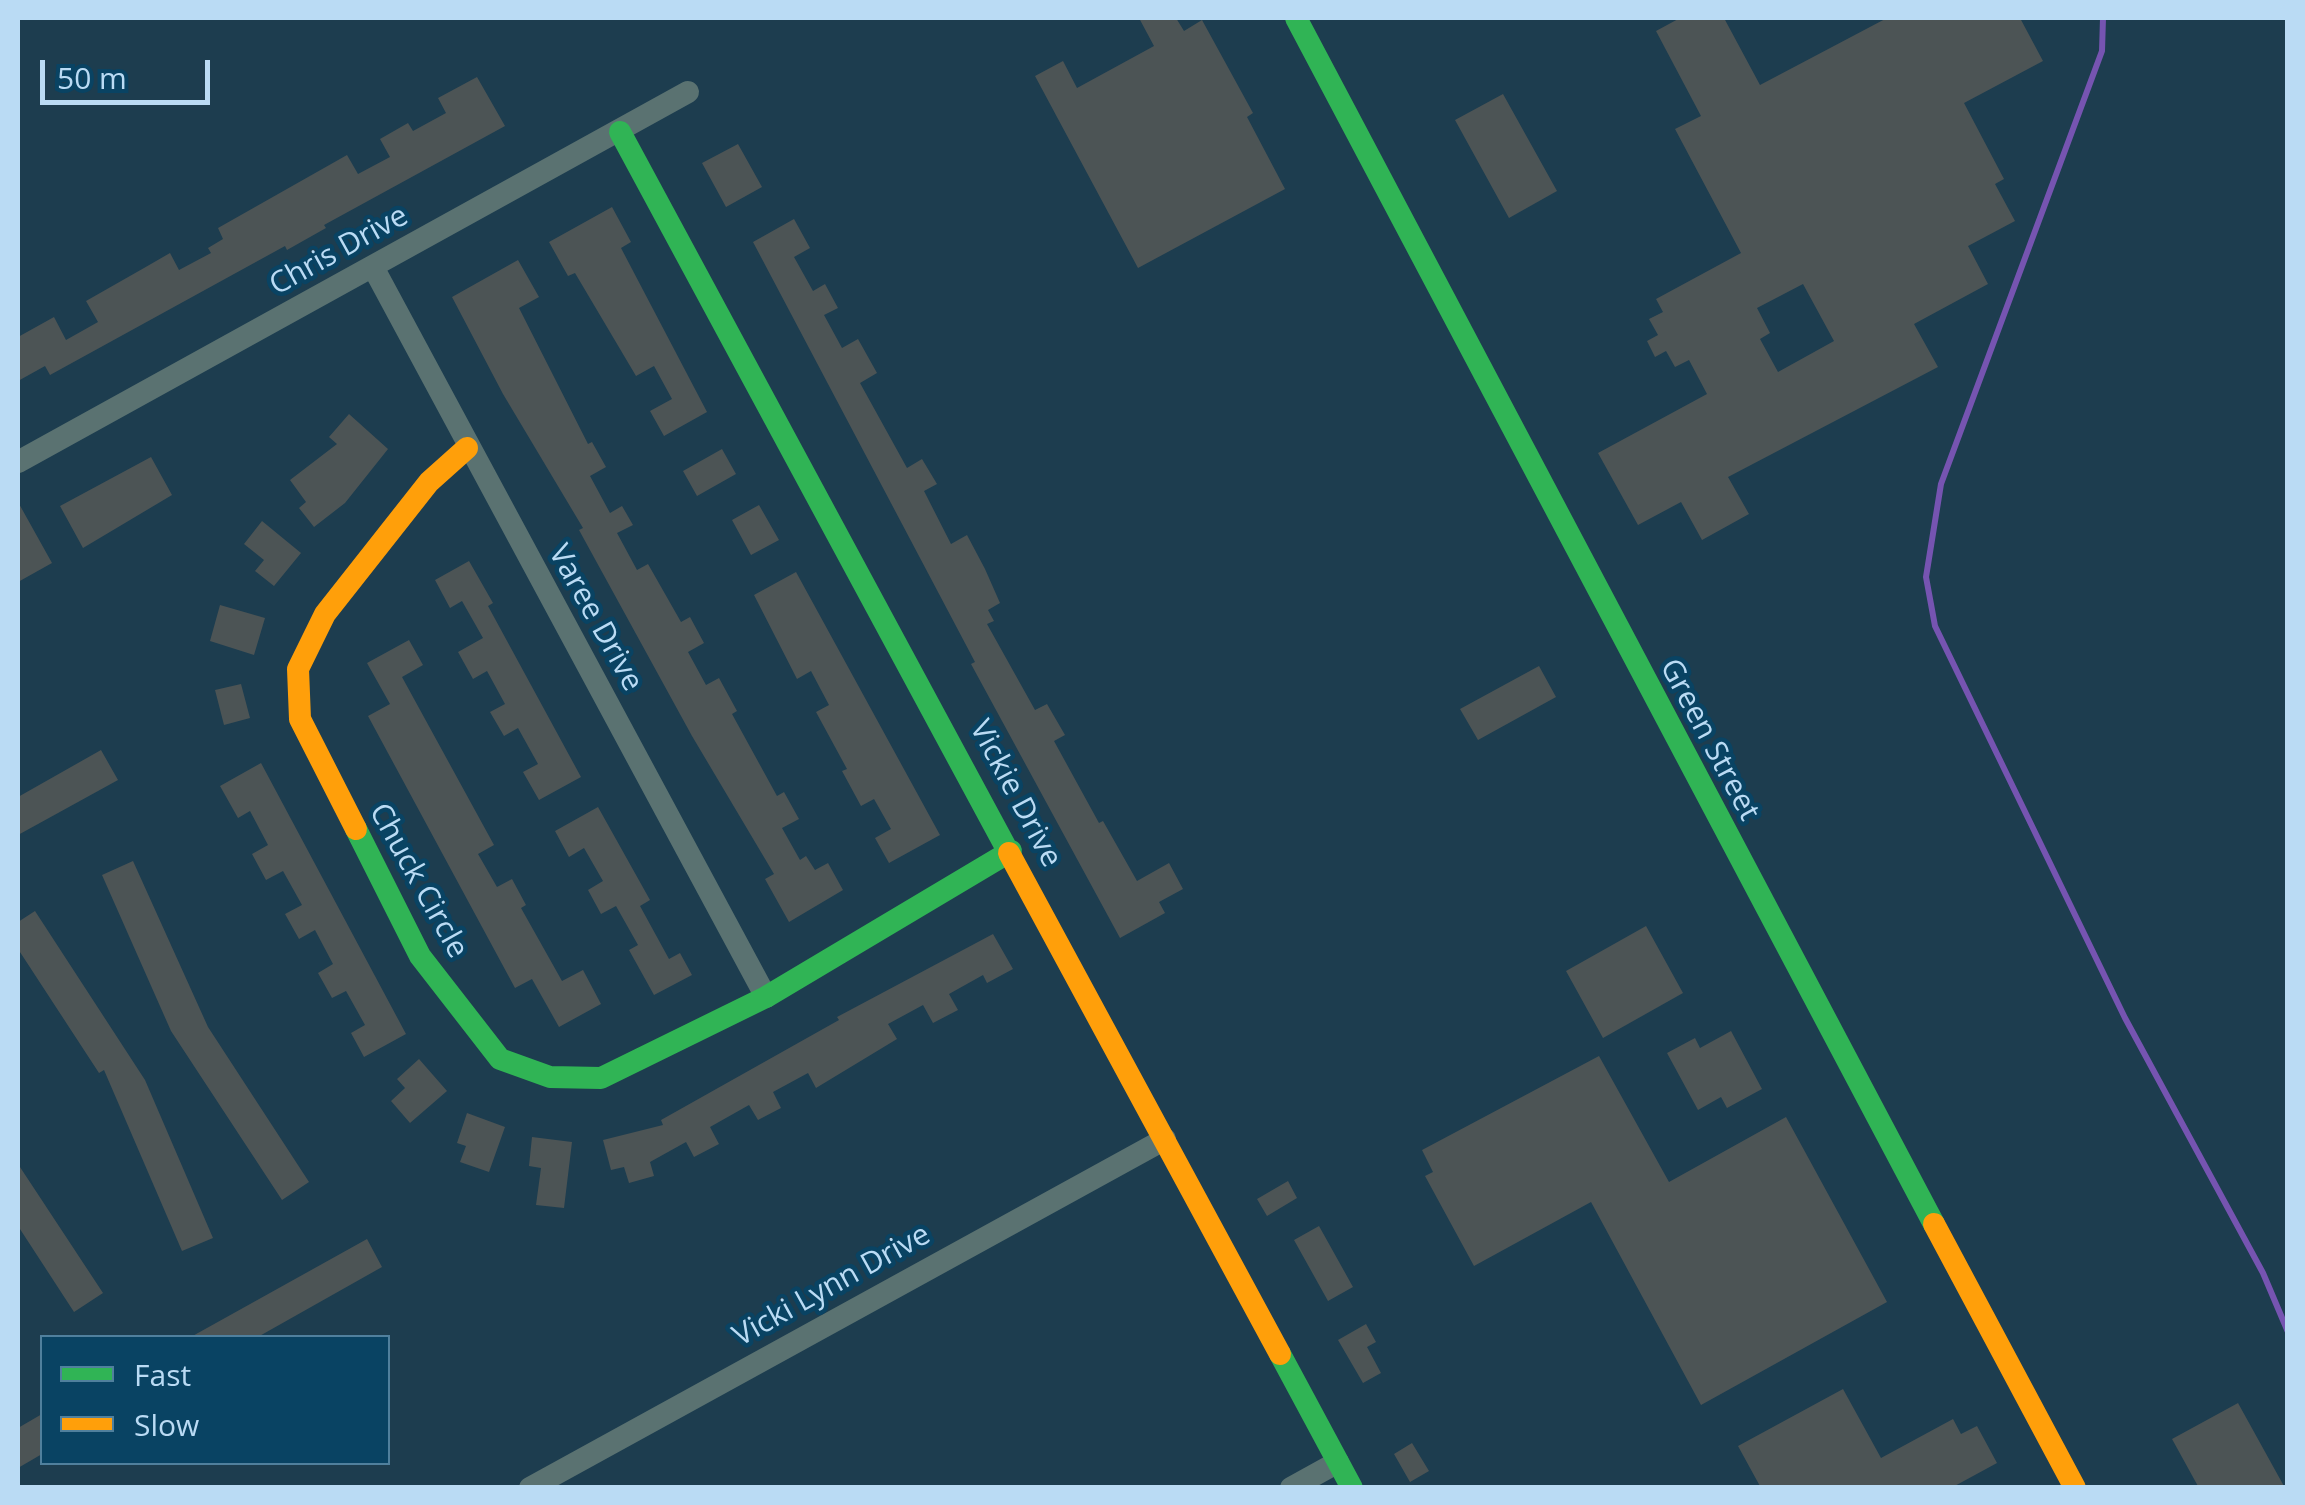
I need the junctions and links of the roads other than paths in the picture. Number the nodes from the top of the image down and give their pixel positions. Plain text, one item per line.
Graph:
1 (1296, 18) edge
2 (688, 92) dead end
3 (620, 132) junction
4 (373, 267) junction
5 (468, 448) junction
6 (18, 462) edge
7 (1011, 851) junction
8 (766, 997) junction
9 (1164, 1139) junction
10 (1338, 1462) junction
11 (530, 1488) edge
12 (1292, 1488) edge
13 (1352, 1488) edge
14 (2074, 1488) edge

1 - 14 street, Green Street
2 - 3 street, Chris Drive
3 - 4 street, Chris Drive
3 - 7 street, Vickie Drive
4 - 5 street, Varee Drive
4 - 6 street, Chris Drive
5 - 8 street, Varee Drive
5 - 8 street, Chuck Circle
7 - 8 street, Chuck Circle
7 - 9 street, Vickie Drive
9 - 10 street, Vickie Drive
9 - 11 street, Vicki Lynn Drive
10 - 12 street
10 - 13 street, Vickie Drive

